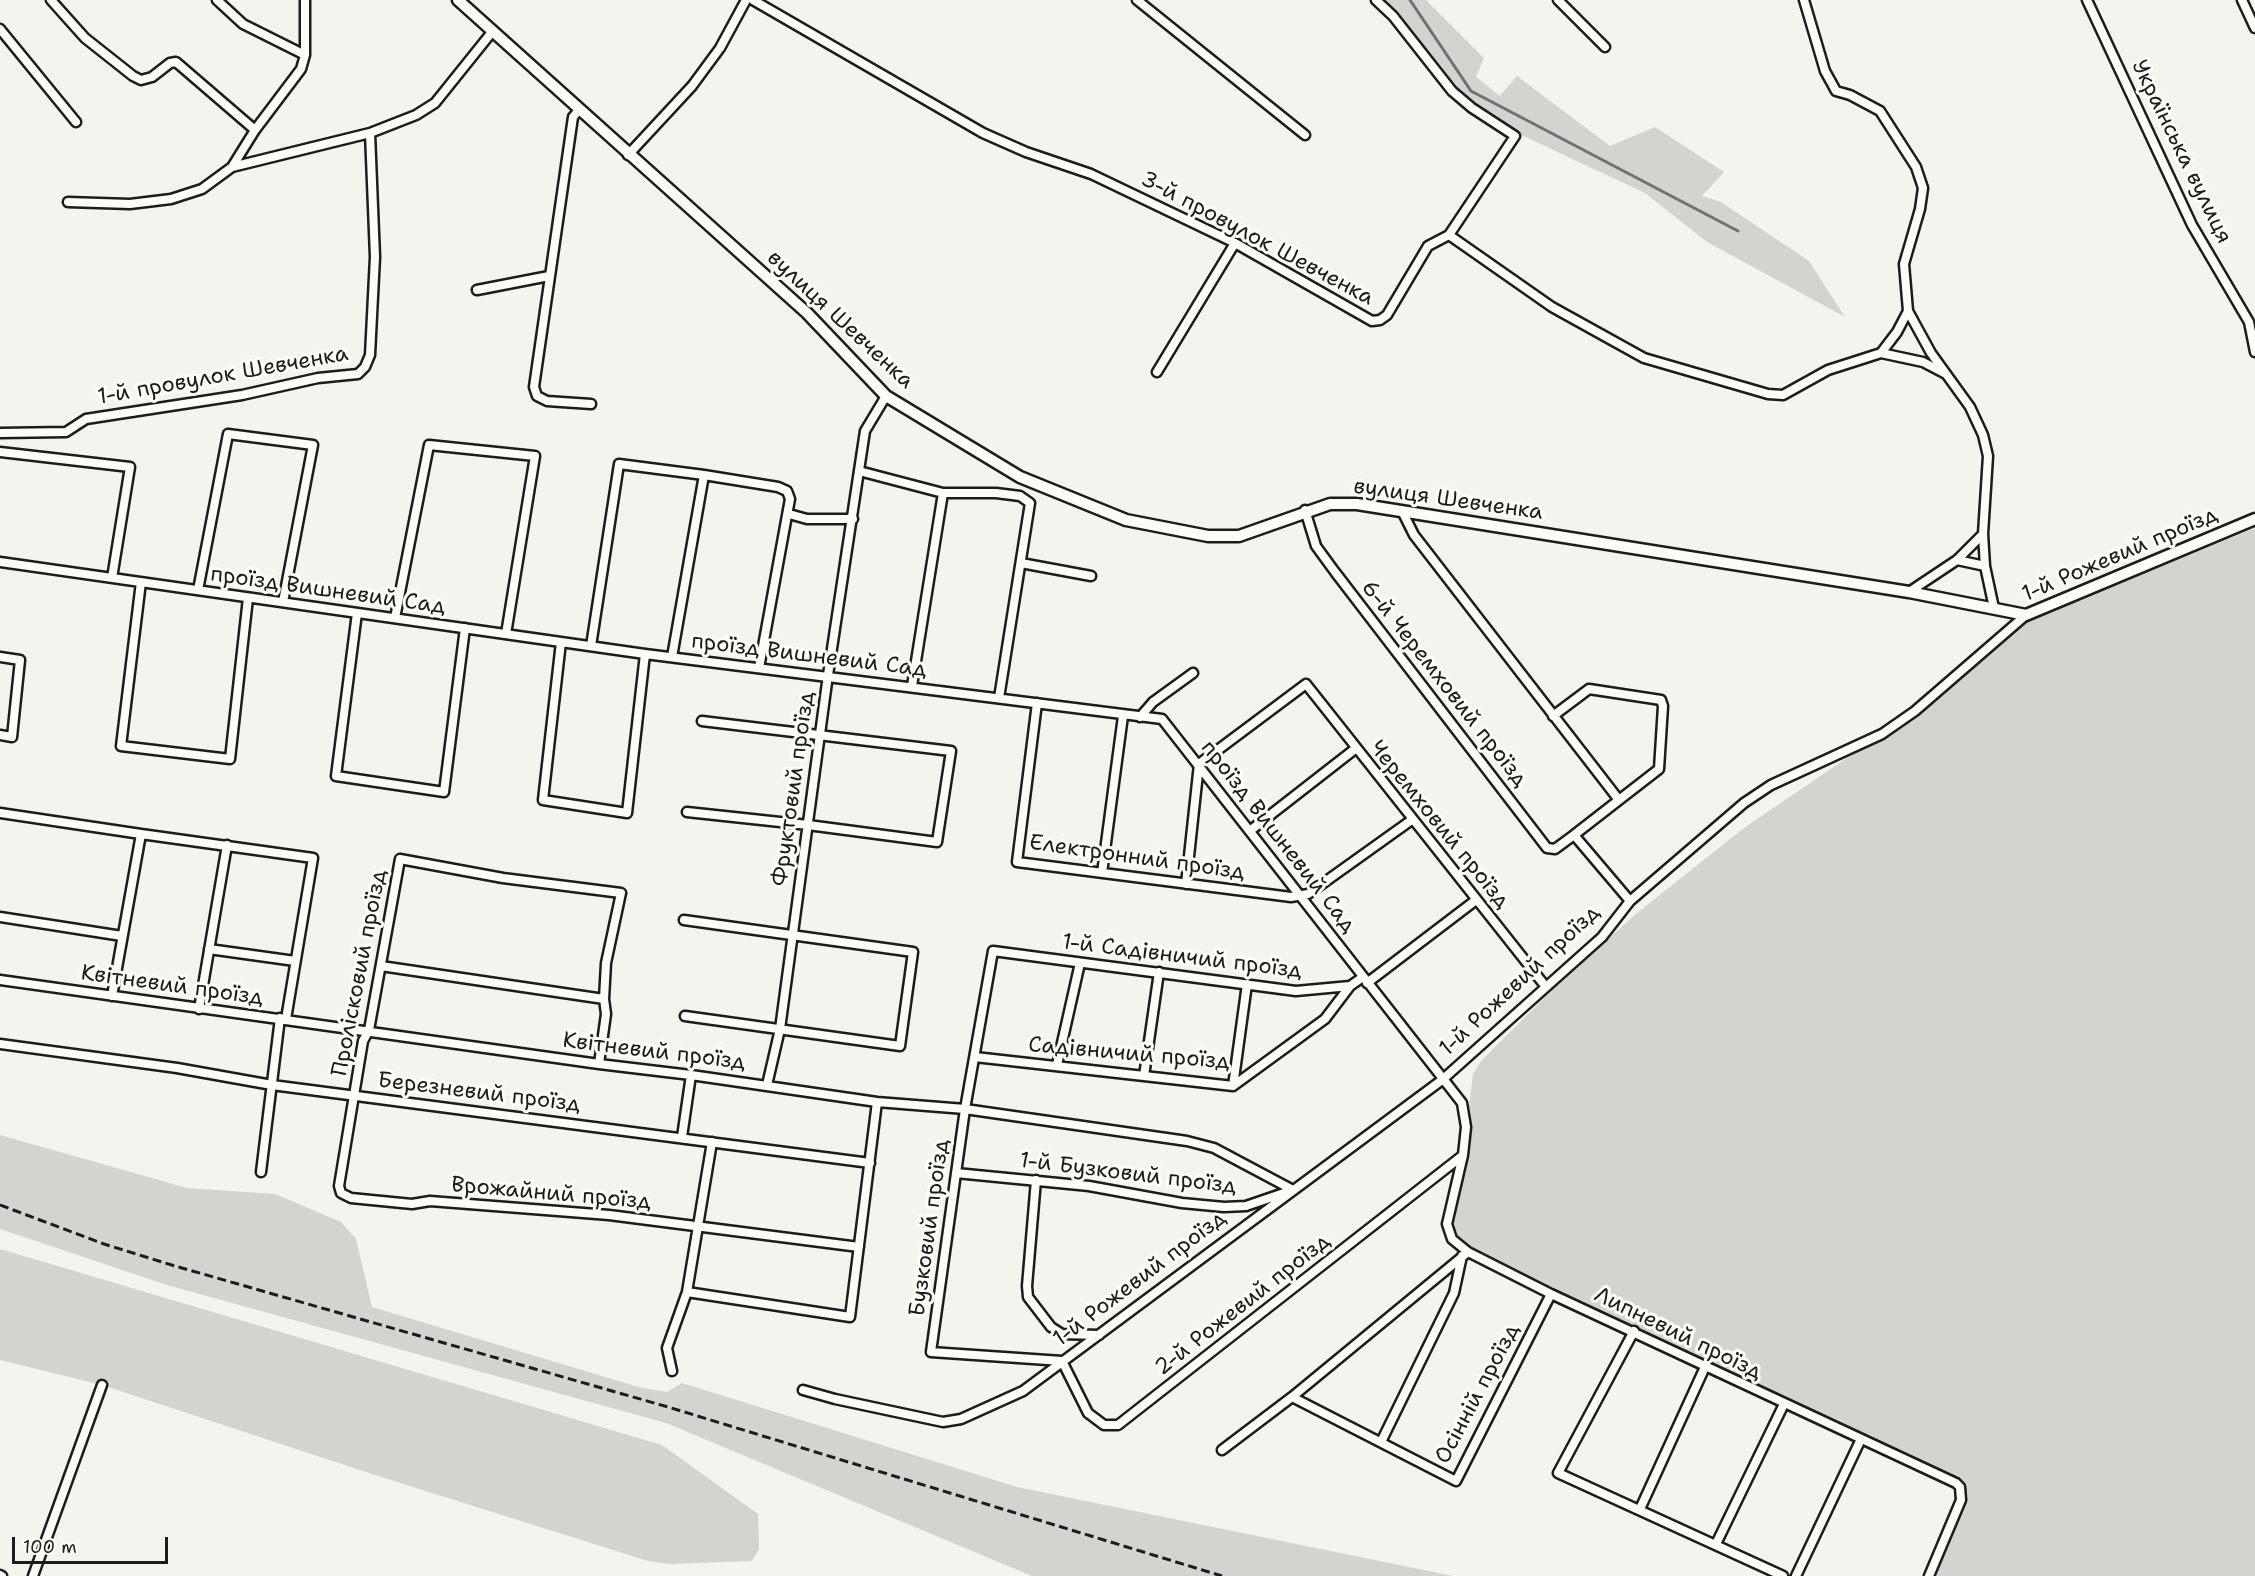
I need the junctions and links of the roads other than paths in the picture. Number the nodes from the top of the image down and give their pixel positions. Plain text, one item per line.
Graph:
1 (51, 0) edge
2 (217, 0) edge
3 (305, 0) edge
4 (458, 0) edge
5 (746, 0) edge
6 (753, 0) edge
7 (1137, 0) edge
8 (1376, 0) edge
9 (1558, 0) edge
10 (1804, 0) edge
11 (2089, 0) edge
12 (2242, 0) edge
13 (2255, 28) edge
14 (0, 29) edge
15 (492, 32) junction
16 (1605, 47) dead end
17 (305, 55) junction
18 (579, 110) junction
19 (76, 122) dead end
20 (255, 130) junction
21 (370, 134) junction
22 (1305, 135) dead end
23 (628, 155) junction
24 (232, 167) junction
25 (68, 202) dead end
26 (1449, 235) junction
27 (1235, 243) junction
28 (549, 276) junction
29 (477, 290) dead end
30 (1908, 311) junction
31 (2255, 352) edge
32 (1881, 353) junction
33 (1158, 372) dead end
34 (1946, 374) junction
35 (886, 396) junction
36 (591, 404) dead end
37 (0, 433) edge
38 (0, 452) edge
39 (859, 471) junction
40 (704, 475) junction
41 (943, 493) junction
42 (1305, 510) junction
43 (1402, 511) junction
44 (789, 514) junction
45 (853, 519) junction
46 (2255, 519) edge
47 (1983, 534) junction
48 (1957, 560) junction
49 (0, 562) edge
50 (1021, 563) junction
51 (1985, 566) junction
52 (1090, 576) dead end
53 (112, 578) junction
54 (141, 582) junction
55 (198, 590) junction
56 (1909, 592) junction
57 (248, 597) junction
58 (283, 602) junction
59 (1994, 608) junction
60 (357, 613) junction
61 (2026, 615) junction
62 (395, 618) junction
63 (465, 628) junction
64 (506, 634) junction
65 (561, 642) junction
66 (591, 646) junction
67 (645, 654) junction
68 (0, 657) edge
69 (672, 657) junction
70 (759, 668) junction
71 (1193, 673) dead end
72 (828, 675) junction
73 (912, 686) junction
74 (999, 698) junction
75 (1037, 703) junction
76 (1123, 716) junction
77 (1553, 716) junction
78 (1140, 717) junction
79 (702, 721) dead end
80 (0, 735) edge
81 (821, 735) junction
82 (1355, 749) junction
83 (1199, 764) junction
84 (1619, 800) junction
85 (687, 812) dead end
86 (0, 813) edge
87 (1413, 819) junction
88 (808, 825) junction
89 (1251, 830) junction
90 (141, 834) junction
91 (1574, 835) junction
92 (227, 845) junction
93 (1102, 873) junction
94 (1186, 884) junction
95 (1301, 896) junction
96 (1476, 900) junction
97 (1630, 901) junction
98 (0, 917) edge
99 (684, 920) dead end
100 (793, 933) junction
101 (122, 936) junction
102 (209, 949) junction
103 (993, 951) joint
104 (296, 961) junction
105 (1080, 963) junction
106 (381, 966) junction
107 (1159, 972) junction
108 (0, 980) edge
109 (1365, 980) junction
110 (1247, 984) junction
111 (1350, 986) junction
112 (1546, 987) junction
113 (111, 996) junction
114 (604, 999) junction
115 (199, 1009) junction
116 (685, 1016) dead end
117 (283, 1018) junction
118 (780, 1029) junction
119 (369, 1030) junction
120 (0, 1044) edge
121 (975, 1057) junction
122 (599, 1064) junction
123 (1057, 1065) junction
124 (690, 1075) junction
125 (1144, 1076) junction
126 (1442, 1080) junction
127 (272, 1085) junction
128 (766, 1085) junction
129 (1233, 1086) junction
130 (356, 1095) junction
131 (877, 1102) junction
132 (965, 1109) junction
133 (682, 1137) junction
134 (712, 1142) junction
135 (1463, 1155) junction
136 (870, 1163) junction
137 (261, 1172) dead end
138 (956, 1173) junction
139 (1036, 1180) junction
140 (1293, 1190) junction
141 (698, 1226) junction
142 (859, 1247) junction
143 (1465, 1254) junction
144 (687, 1292) junction
145 (1551, 1294) junction
146 (1634, 1331) junction
147 (1100, 1335) junction
148 (1062, 1361) junction
149 (1706, 1366) junction
150 (672, 1371) dead end
151 (102, 1385) dead end
152 (803, 1390) dead end
153 (1292, 1397) junction
154 (1784, 1404) junction
155 (1861, 1439) junction
156 (1381, 1442) junction
157 (1222, 1450) dead end
158 (1640, 1509) junction
159 (1716, 1544) junction
160 (33, 1576) edge
161 (1783, 1576) edge
162 (1796, 1576) edge
163 (1929, 1576) edge

1 - 20 street
2 - 17 street
3 - 17 street
4 - 15 street, вулиця Шевченка
5 - 23 street
6 - 27 street, 3-й провулок Шевченка
7 - 22 street
8 - 26 street
9 - 16 street
10 - 30 street
11 - 31 street, Українська вулиця
12 - 13 street
14 - 19 street
15 - 18 street, вулиця Шевченка
15 - 21 street
17 - 20 street
18 - 23 street, вулиця Шевченка
18 - 28 street
20 - 24 street
21 - 24 street
21 - 37 street, 1-й провулок Шевченка
23 - 35 street, вулиця Шевченка
24 - 25 street
26 - 27 street, 3-й провулок Шевченка
26 - 32 street
27 - 33 street
28 - 29 street
28 - 36 street
30 - 32 street
30 - 34 street
32 - 34 street
34 - 47 street
35 - 39 street, Фруктовий проїзд
35 - 42 street, вулиця Шевченка
38 - 53 street
39 - 41 street
39 - 45 street, Фруктовий проїзд
40 - 44 street
40 - 66 street
40 - 69 street
41 - 50 street
41 - 73 street
42 - 43 street, вулиця Шевченка
42 - 91 street, 6-й Черемховий проїзд
43 - 56 street, вулиця Шевченка
43 - 77 street
44 - 45 street
44 - 70 street
45 - 72 street, Фруктовий проїзд
46 - 61 street, 1-й Рожевий проїзд
47 - 48 street
47 - 51 street
48 - 51 street
48 - 56 street
49 - 53 street, проїзд Вишневий Сад
50 - 52 street
50 - 74 street
51 - 59 street
53 - 54 street, проїзд Вишневий Сад
54 - 55 street, проїзд Вишневий Сад
54 - 57 street
55 - 57 street, проїзд Вишневий Сад
55 - 58 street
56 - 59 street, вулиця Шевченка
57 - 58 street, проїзд Вишневий Сад
58 - 60 street, проїзд Вишневий Сад
59 - 61 street, вулиця Шевченка
60 - 62 street, проїзд Вишневий Сад
60 - 63 street
61 - 97 street, 1-й Рожевий проїзд
62 - 63 street, проїзд Вишневий Сад
62 - 64 street
63 - 64 street, проїзд Вишневий Сад
64 - 65 street, проїзд Вишневий Сад
65 - 66 street, проїзд Вишневий Сад
65 - 67 street
66 - 67 street, проїзд Вишневий Сад
67 - 69 street, проїзд Вишневий Сад
68 - 80 street
69 - 70 street, проїзд Вишневий Сад
70 - 72 street, проїзд Вишневий Сад
71 - 78 street
72 - 73 street, проїзд Вишневий Сад
72 - 81 street, Фруктовий проїзд
73 - 74 street, проїзд Вишневий Сад
74 - 75 street, проїзд Вишневий Сад
75 - 76 street, проїзд Вишневий Сад
75 - 93 street, Електронний проїзд
76 - 78 street, проїзд Вишневий Сад
76 - 93 street
77 - 84 street
77 - 84 street, 6-й Черемховий проїзд
78 - 83 street, проїзд Вишневий Сад
79 - 81 street
81 - 88 street, Фруктовий проїзд
81 - 88 street
82 - 83 street, Черемховий проїзд
82 - 87 street, Черемховий проїзд
82 - 89 street
83 - 89 street, проїзд Вишневий Сад
83 - 94 street
84 - 91 street, 6-й Черемховий проїзд
85 - 88 street
86 - 90 street
87 - 95 street
87 - 96 street, Черемховий проїзд
88 - 100 street, Фруктовий проїзд
89 - 95 street, проїзд Вишневий Сад
90 - 92 street
90 - 101 street
91 - 97 street
92 - 102 street
92 - 104 street
93 - 94 street, Електронний проїзд
94 - 95 street, Електронний проїзд
95 - 109 street, проїзд Вишневий Сад
96 - 109 street, 1-й Садівничий проїзд
96 - 112 street, Черемховий проїзд
97 - 112 street, 1-й Рожевий проїзд
98 - 101 street
99 - 100 street
100 - 118 street, Фруктовий проїзд
100 - 118 street
101 - 113 street
102 - 104 street
102 - 115 street
103 - 105 street, 1-й Садівничий проїзд
103 - 121 street, Бузковий проїзд
104 - 117 street
105 - 107 street, 1-й Садівничий проїзд
105 - 123 street
106 - 114 street
106 - 114 street, Пролісковий проїзд
106 - 119 street, Пролісковий проїзд
107 - 110 street, 1-й Садівничий проїзд
107 - 125 street
108 - 113 street, Квітневий проїзд
109 - 111 street, 1-й Садівничий проїзд
109 - 126 street, проїзд Вишневий Сад
110 - 111 street, 1-й Садівничий проїзд
110 - 129 street
111 - 129 street, Садівничий проїзд
112 - 126 street, 1-й Рожевий проїзд
113 - 115 street, Квітневий проїзд
114 - 122 street, Пролісковий проїзд
115 - 117 street, Квітневий проїзд
116 - 118 street
117 - 119 street, Квітневий проїзд
117 - 127 street
118 - 128 street, Фруктовий проїзд
119 - 122 street, Квітневий проїзд
119 - 130 street, Пролісковий проїзд
120 - 127 street, Березневий проїзд
121 - 123 street, Садівничий проїзд
121 - 132 street, Бузковий проїзд
122 - 124 street, Квітневий проїзд
123 - 125 street, Садівничий проїзд
124 - 128 street, Квітневий проїзд
124 - 133 street
125 - 129 street, Садівничий проїзд
126 - 135 street, Липневий проїзд
126 - 140 street, 1-й Рожевий проїзд
127 - 130 street, Березневий проїзд
127 - 137 street
128 - 131 street, Квітневий проїзд
130 - 133 street, Березневий проїзд
130 - 141 street, Врожайний проїзд
131 - 132 street, Квітневий проїзд
131 - 136 street
132 - 138 street, Бузковий проїзд
132 - 140 street, Квітневий проїзд
133 - 134 street, Березневий проїзд
134 - 136 street, Березневий проїзд
134 - 141 street
135 - 143 street, Липневий проїзд
135 - 148 street, 2-й Рожевий проїзд
136 - 142 street
138 - 139 street, 1-й Бузковий проїзд
138 - 148 street, Бузковий проїзд
139 - 140 street, 1-й Бузковий проїзд
139 - 147 street
140 - 147 street, 1-й Рожевий проїзд
141 - 142 street, Врожайний проїзд
141 - 144 street
142 - 144 street
143 - 145 street, Липневий проїзд
143 - 153 street
143 - 156 street
144 - 150 street
145 - 146 street, Липневий проїзд
145 - 156 street, Осінній проїзд
146 - 149 street, Липневий проїзд
146 - 158 street
147 - 148 street, 1-й Рожевий проїзд
148 - 152 street, 1-й Рожевий проїзд
149 - 154 street, Липневий проїзд
149 - 158 street
151 - 160 street
153 - 156 street, Осінній проїзд
153 - 157 street
154 - 155 street, Липневий проїзд
154 - 159 street
155 - 162 street
155 - 163 street, Липневий проїзд
158 - 159 street
159 - 161 street

